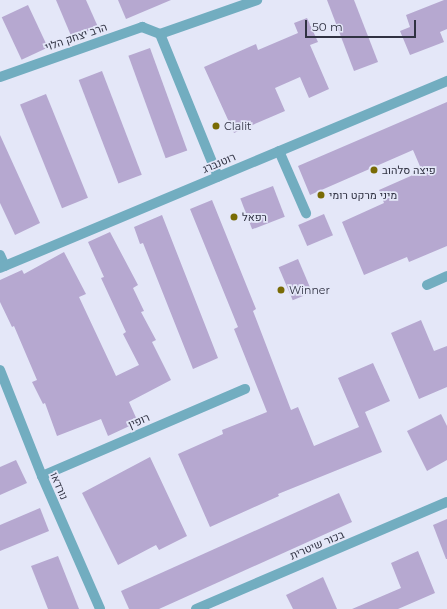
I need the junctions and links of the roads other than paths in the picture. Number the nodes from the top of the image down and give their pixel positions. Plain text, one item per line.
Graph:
1 (257, 0) edge
2 (160, 34) junction
3 (0, 77) edge
4 (447, 81) edge
5 (279, 151) junction
6 (218, 177) junction
7 (306, 213) dead end
8 (0, 255) edge
9 (2, 266) edge
10 (447, 276) edge
11 (427, 285) dead end
12 (0, 370) edge
13 (245, 388) dead end
14 (42, 476) junction
15 (447, 502) edge
16 (100, 609) edge
17 (196, 609) edge

1 - 2 street
2 - 3 street, הרב יצחק הלוי
2 - 6 street
4 - 5 street, רוטנברג
5 - 6 street, רוטנברג
5 - 7 street
6 - 9 street, רוטנברג
8 - 9 street
10 - 11 street
12 - 14 street, נורדאו
13 - 14 street, רופין
14 - 16 street, נורדאו
15 - 17 street, בכור שיטרית

